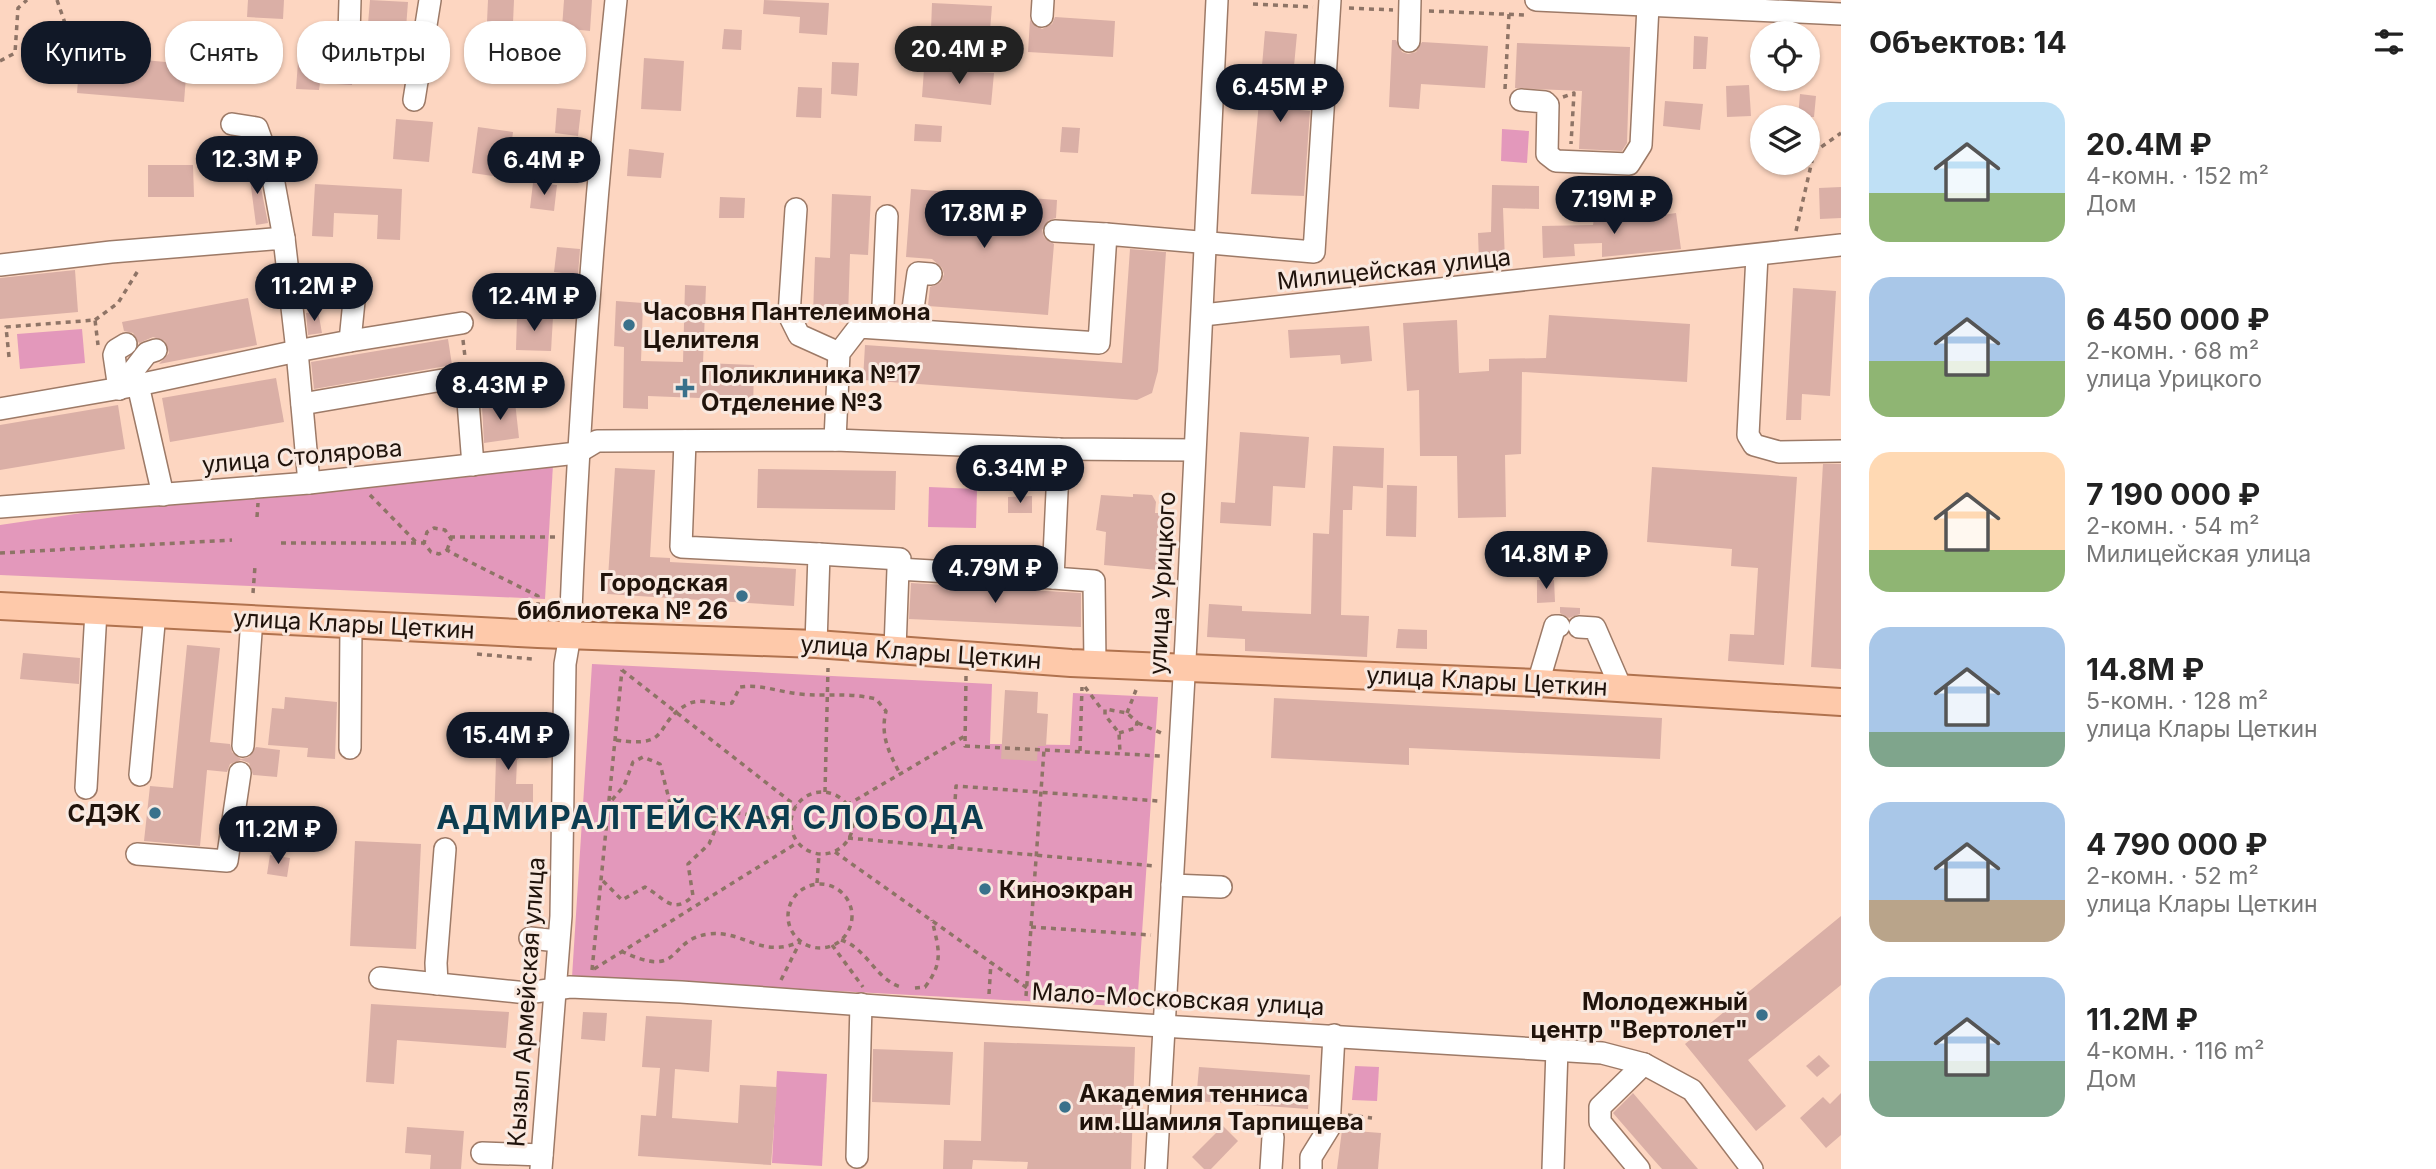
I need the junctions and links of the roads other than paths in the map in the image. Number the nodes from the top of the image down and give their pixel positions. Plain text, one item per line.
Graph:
1 (350, 0) edge
2 (430, 0) edge
3 (616, 0) edge
4 (1217, 0) edge
5 (1578, 1) edge
6 (1330, 4) edge
7 (1410, 5) edge
8 (1648, 6) junction
9 (1535, 8) edge
10 (1841, 14) edge
11 (349, 21) edge
12 (1409, 41) dead end
13 (1513, 98) road end
14 (414, 100) dead end
15 (232, 124) dead end
16 (796, 209) dead end
17 (887, 216) dead end
18 (1055, 231) dead end
19 (1106, 234) junction
20 (284, 238) junction
21 (1207, 243) junction
22 (1841, 245) edge
23 (1757, 255) junction
24 (0, 265) edge
25 (931, 274) dead end
26 (355, 290) dead end
27 (1203, 315) junction
28 (462, 323) road end
29 (882, 328) junction
30 (910, 330) junction
31 (350, 341) junction
32 (126, 344) dead end
33 (156, 349) dead end
34 (297, 351) junction
35 (839, 353) junction
36 (128, 387) junction
37 (302, 404) junction
38 (0, 409) edge
39 (835, 440) junction
40 (685, 441) junction
41 (1059, 449) junction
42 (1194, 450) junction
43 (1841, 452) edge
44 (577, 453) junction
45 (473, 465) junction
46 (309, 484) junction
47 (163, 495) junction
48 (0, 507) edge
49 (819, 554) junction
50 (900, 559) dead end
51 (1053, 578) junction
52 (0, 606) edge
53 (253, 606) junction
54 (96, 611) junction
55 (155, 613) junction
56 (351, 625) junction
57 (570, 635) junction
58 (816, 644) junction
59 (895, 649) junction
60 (1184, 667) junction
61 (1087, 679) junction
62 (1538, 682) junction
63 (1621, 688) junction
64 (1841, 702) edge
65 (243, 746) dead end
66 (350, 748) dead end
67 (240, 773) dead end
68 (140, 775) dead end
69 (86, 788) dead end
70 (445, 849) dead end
71 (137, 854) dead end
72 (1171, 885) junction
73 (1222, 887) dead end
74 (530, 938) dead end
75 (558, 941) junction
76 (380, 978) dead end
77 (438, 984) junction
78 (554, 988) junction
79 (863, 996) junction
80 (1165, 1026) junction
81 (1334, 1035) junction
82 (1557, 1049) junction
83 (1644, 1065) junction
84 (1273, 1137) dead end
85 (482, 1153) dead end
86 (857, 1157) dead end
87 (542, 1162) edge
88 (1156, 1169) edge
89 (1271, 1169) edge
90 (1311, 1169) edge
91 (1553, 1169) edge
92 (1639, 1169) edge
93 (1752, 1169) edge

1 - 11 street
2 - 14 street
3 - 44 street, Кызыл Армейская улица
4 - 21 street, улица Урицкого
5 - 8 street
5 - 9 street
6 - 21 street
7 - 12 street
8 - 10 street
8 - 13 street
15 - 20 street
16 - 35 street
17 - 29 street
18 - 19 street
19 - 21 street
19 - 30 street
20 - 24 street
20 - 34 street
21 - 27 street, улица Урицкого
22 - 23 street, Милицейская улица
23 - 27 street, Милицейская улица
23 - 43 street
25 - 30 street
26 - 31 street
27 - 42 street, улица Урицкого
28 - 31 street
29 - 30 street
29 - 35 street
31 - 34 street
32 - 36 street
33 - 36 street
34 - 36 street
34 - 37 street
35 - 39 street
36 - 38 street
36 - 47 street
37 - 45 street
37 - 46 street
39 - 40 street, улица Столярова
39 - 41 street, улица Столярова
40 - 44 street, улица Столярова
40 - 49 street
41 - 42 street, улица Столярова
41 - 51 street
42 - 60 street, улица Урицкого
44 - 45 street, улица Столярова
44 - 57 street, Кызыл Армейская улица
45 - 46 street, улица Столярова
46 - 47 street, улица Столярова
47 - 48 street, улица Столярова
49 - 50 street
49 - 58 street
51 - 59 street
51 - 61 street
52 - 54 main road, улица Клары Цеткин
53 - 55 main road, улица Клары Цеткин
53 - 56 main road, улица Клары Цеткин
53 - 65 street
54 - 55 main road, улица Клары Цеткин
54 - 69 street
55 - 68 street
56 - 57 main road, улица Клары Цеткин
56 - 66 street
57 - 58 main road, улица Клары Цеткин
57 - 75 street, Кызыл Армейская улица
58 - 59 main road, улица Клары Цеткин
59 - 61 main road, улица Клары Цеткин
60 - 61 main road, улица Клары Цеткин
60 - 62 main road, улица Клары Цеткин
60 - 72 street, улица Урицкого
62 - 63 main road, улица Клары Цеткин
62 - 63 street
63 - 64 main road, улица Клары Цеткин
67 - 71 street
70 - 77 street
72 - 73 street
72 - 80 street, улица Урицкого
74 - 75 street
75 - 78 street, Кызыл Армейская улица
76 - 77 street, Мало-Московская улица
77 - 78 street, Мало-Московская улица
78 - 79 street, Мало-Московская улица
78 - 87 street, Кызыл Армейская улица
79 - 80 street, Мало-Московская улица
79 - 86 street
80 - 81 street, Мало-Московская улица
80 - 88 street, улица Урицкого
81 - 82 street, Мало-Московская улица
81 - 90 street
82 - 83 street, Мало-Московская улица
82 - 91 street
83 - 92 street
83 - 93 street, Мало-Московская улица
84 - 89 street
85 - 87 street

